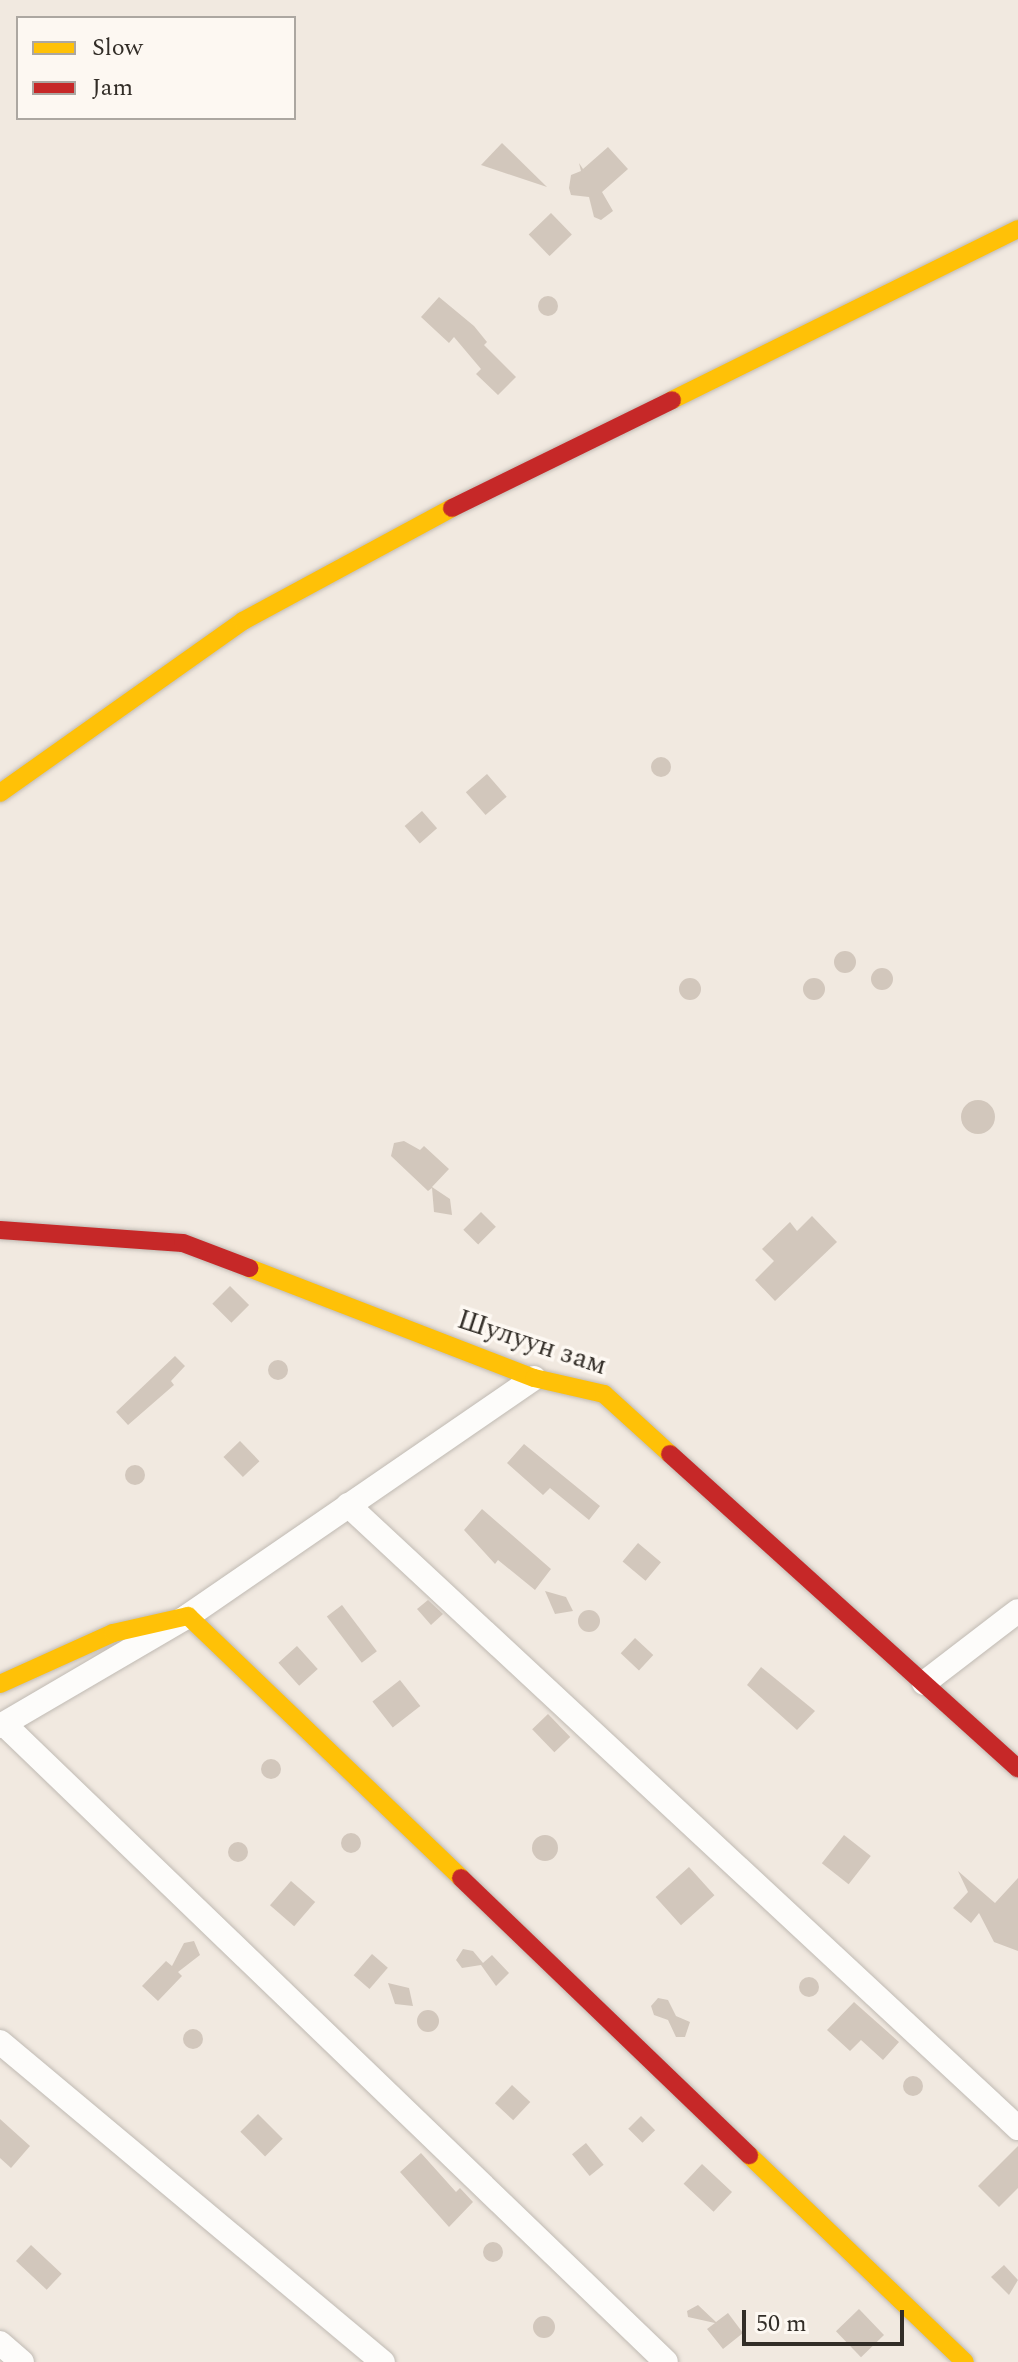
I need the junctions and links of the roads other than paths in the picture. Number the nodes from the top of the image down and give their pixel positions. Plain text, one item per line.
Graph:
1 (1018, 229) edge
2 (0, 793) edge
3 (0, 1230) edge
4 (534, 1378) junction
5 (348, 1505) junction
6 (1018, 1611) edge
7 (188, 1616) junction
8 (924, 1683) junction
9 (0, 1684) edge
10 (2, 1725) edge
11 (1018, 1768) edge
12 (0, 2042) edge
13 (1018, 2128) edge
14 (0, 2343) edge
15 (22, 2362) edge
16 (383, 2362) edge
17 (666, 2362) edge
18 (965, 2362) edge

1 - 2 street
3 - 4 street, Шулуун зам
4 - 5 street
4 - 8 street, Шулуун зам
5 - 7 street
5 - 13 street
6 - 8 street
7 - 9 street
7 - 10 street
7 - 18 street
8 - 11 street, Шулуун зам
10 - 17 street
12 - 16 street
14 - 15 street

